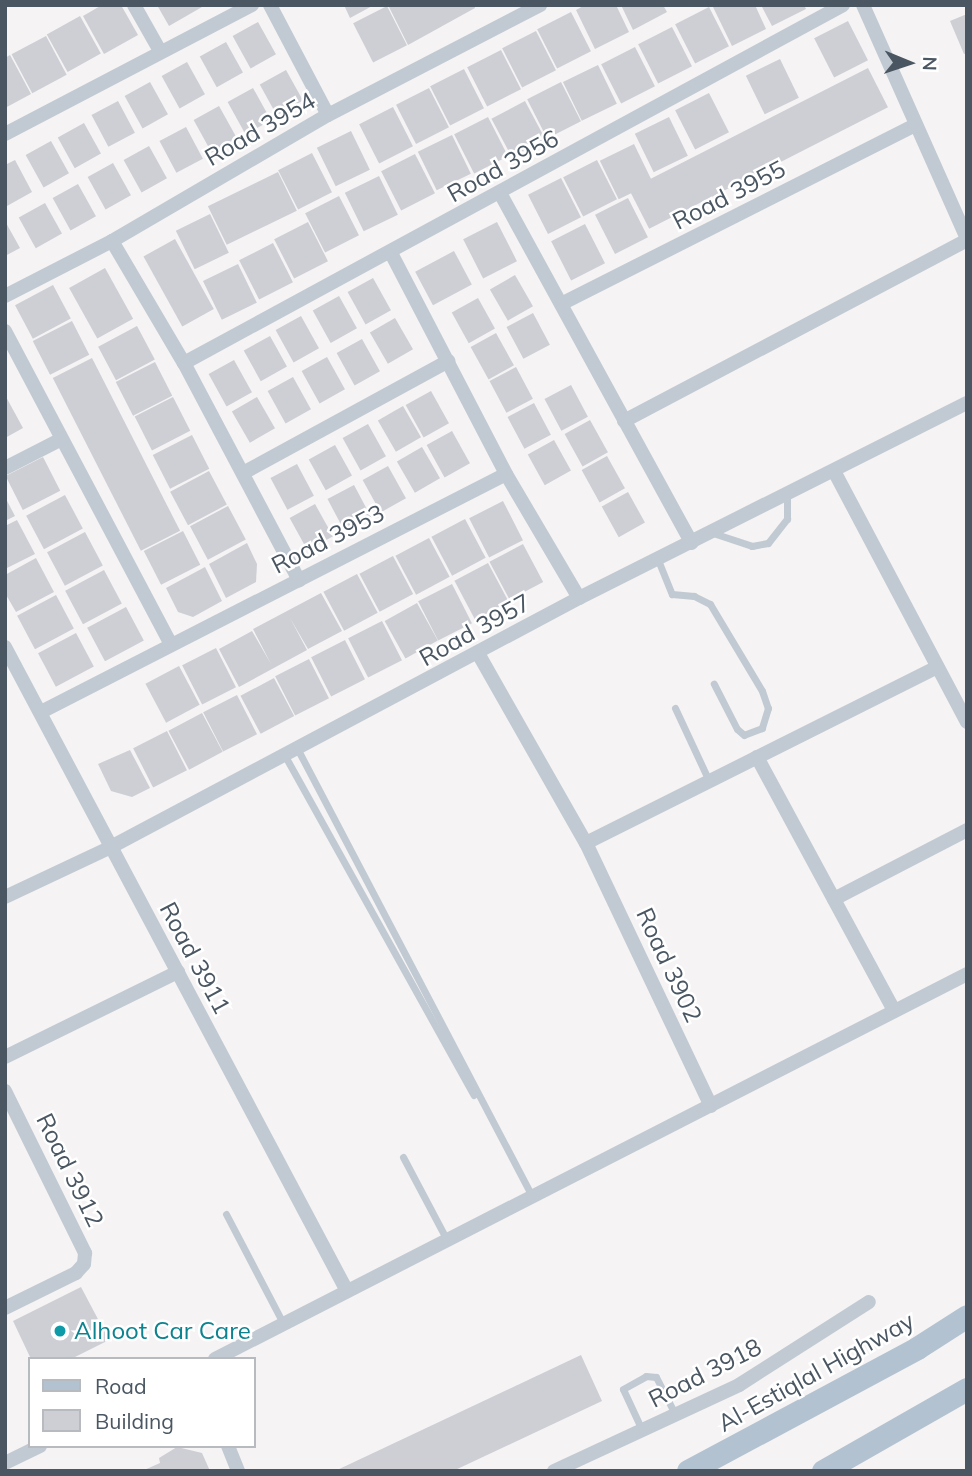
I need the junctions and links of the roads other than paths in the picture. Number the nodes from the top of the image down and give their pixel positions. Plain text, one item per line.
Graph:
1 (134, 5) edge
2 (253, 5) edge
3 (270, 5) edge
4 (540, 5) edge
5 (843, 5) edge
6 (863, 5) edge
7 (160, 51) junction
8 (328, 116) junction
9 (914, 126) junction
10 (5, 134) edge
11 (500, 194) junction
12 (967, 240) edge
13 (112, 241) junction
14 (391, 253) junction
15 (5, 296) edge
16 (563, 303) junction
17 (5, 331) edge
18 (448, 361) junction
19 (184, 363) junction
20 (967, 403) edge
21 (624, 421) junction
22 (60, 440) junction
23 (5, 468) edge
24 (834, 471) junction
25 (243, 473) junction
26 (506, 474) junction
27 (786, 495) junction
28 (713, 533) junction
29 (692, 543) junction
30 (658, 560) junction
31 (299, 580) junction
32 (579, 598) junction
33 (171, 645) junction
34 (5, 647) edge
35 (479, 654) junction
36 (937, 667) junction
37 (714, 684) dead end
38 (676, 708) dead end
39 (41, 712) junction
40 (967, 722) edge
41 (292, 753) junction
42 (757, 757) junction
43 (710, 781) junction
44 (967, 830) edge
45 (586, 843) junction
46 (109, 848) junction
47 (5, 897) edge
48 (834, 899) junction
49 (178, 972) junction
50 (967, 974) edge
51 (894, 1010) junction
52 (5, 1057) edge
53 (5, 1091) edge
54 (482, 1104) junction
55 (710, 1106) junction
56 (403, 1157) dead end
57 (532, 1196) junction
58 (226, 1214) dead end
59 (447, 1240) junction
60 (346, 1291) junction
61 (869, 1302) dead end
62 (5, 1308) edge
63 (967, 1316) edge
64 (283, 1323) junction
65 (219, 1357) edge
66 (967, 1388) edge
67 (675, 1414) junction
68 (642, 1431) junction
69 (36, 1448) edge
70 (229, 1448) edge
71 (5, 1464) edge
72 (237, 1471) edge
73 (554, 1471) edge
74 (688, 1471) edge
75 (823, 1471) edge

1 - 7 street
2 - 7 street
3 - 8 street
4 - 8 street, Road 3954
5 - 11 street, Road 3956
6 - 9 street
7 - 10 street
8 - 13 street, Road 3954
9 - 12 street
9 - 16 street, Road 3955
11 - 14 street, Road 3956
11 - 16 street
12 - 21 street
13 - 15 street, Road 3954
13 - 19 street
14 - 18 street
14 - 19 street, Road 3956
16 - 21 street
17 - 22 street
18 - 25 street
18 - 26 street
19 - 25 street
20 - 24 street, Road 3957
21 - 29 street
22 - 23 street
22 - 33 street
24 - 27 street, Road 3957
24 - 36 street
25 - 31 street
26 - 31 street, Road 3953
26 - 32 street
27 - 28 street, Road 3957
27 - 28 lane
28 - 29 street, Road 3957
29 - 30 street, Road 3957
30 - 32 street, Road 3957
30 - 37 lane
31 - 33 street, Road 3953
32 - 35 street, Road 3957
33 - 39 street, Road 3953
34 - 39 street, Road 3911
35 - 41 street, Road 3957
35 - 45 street, Road 3902
36 - 40 street
36 - 42 street
38 - 43 lane
39 - 46 street, Road 3911
41 - 46 street, Road 3957
41 - 54 lane
41 - 54 lane
42 - 43 street
42 - 48 street
43 - 45 street
44 - 48 street
45 - 55 street, Road 3902
46 - 47 street, Road 3957
46 - 49 street, Road 3911
48 - 51 street
49 - 52 street
49 - 60 street, Road 3911
50 - 51 street
51 - 55 street
53 - 62 street, Road 3912
54 - 57 lane
55 - 57 street
56 - 59 lane
57 - 59 street
58 - 64 lane
59 - 60 street
60 - 64 street
61 - 67 street, Road 3918
63 - 74 main road, Al-Estiqlal Highway
64 - 65 street
66 - 75 main road
67 - 68 street, Road 3918
67 - 68 lane
68 - 73 street, Road 3918
69 - 71 street
70 - 72 street

